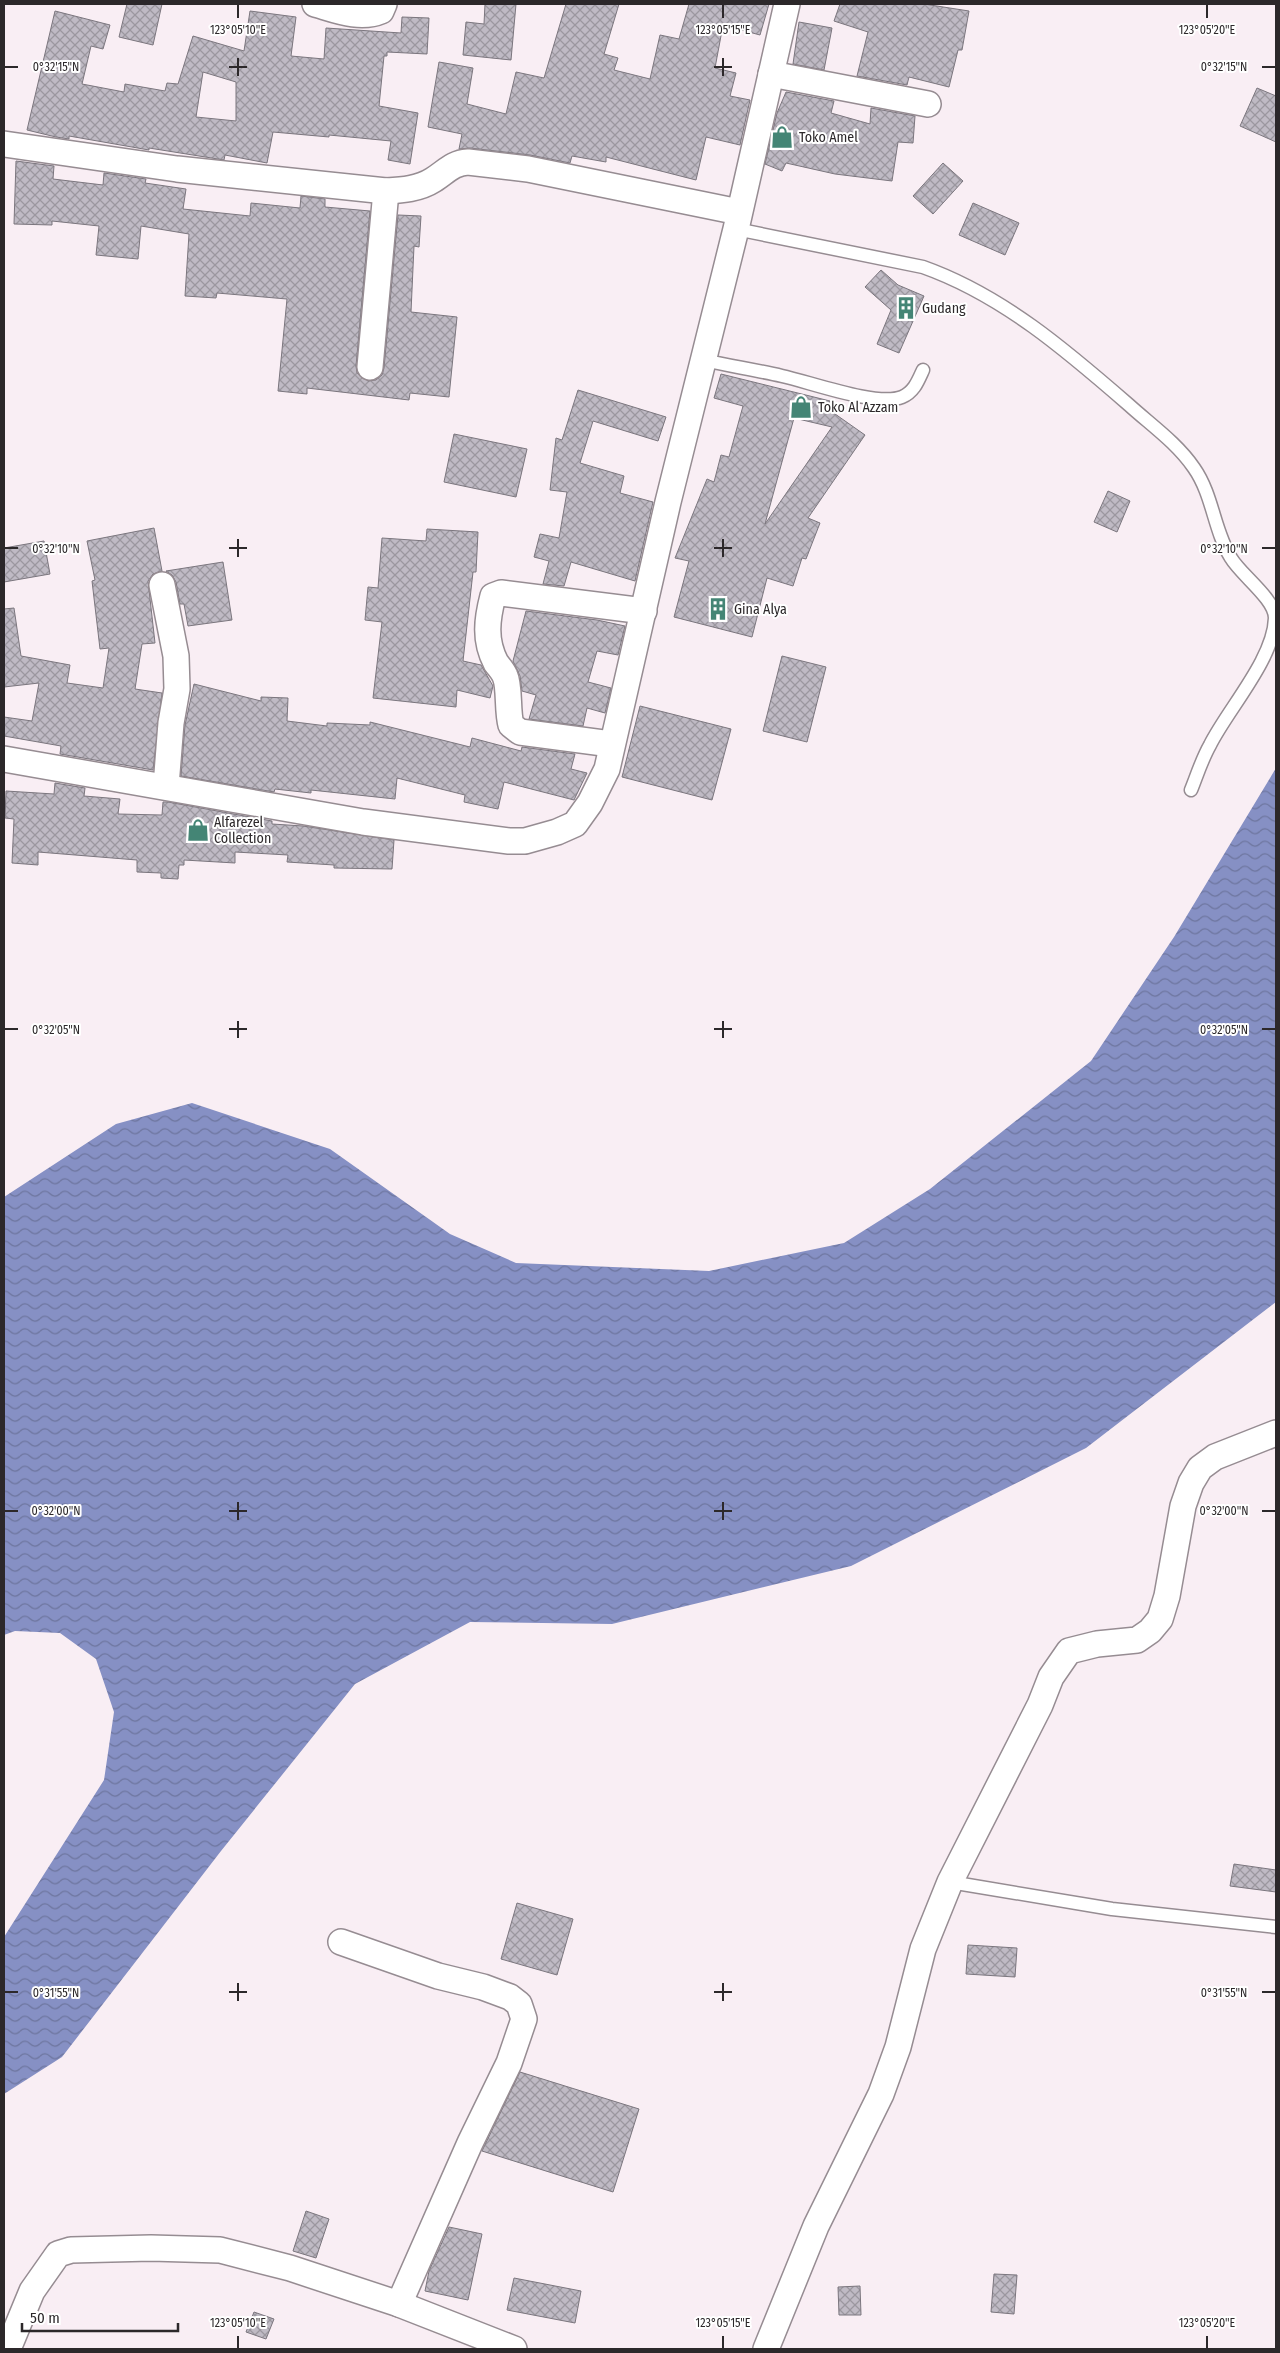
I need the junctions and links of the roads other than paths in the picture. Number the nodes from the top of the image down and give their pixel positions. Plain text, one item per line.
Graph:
1 (315, 4) edge
2 (384, 4) edge
3 (787, 4) edge
4 (770, 74) junction
5 (928, 104) dead end
6 (4, 144) edge
7 (386, 190) junction
8 (737, 221) junction
9 (703, 360) junction
10 (370, 367) dead end
11 (923, 370) dead end
12 (162, 585) dead end
13 (644, 611) junction
14 (612, 744) junction
15 (4, 759) edge
16 (166, 786) junction
17 (1191, 790) dead end
18 (1276, 1433) edge
19 (950, 1882) junction
20 (1276, 1927) edge
21 (341, 1942) dead end
22 (399, 2304) junction
23 (8, 2349) edge
24 (514, 2349) edge
25 (766, 2349) edge

1 - 2 street
3 - 4 street
4 - 5 street
4 - 8 street
6 - 7 street
7 - 8 street
7 - 10 street
8 - 9 street
8 - 17 lane
9 - 11 lane
9 - 13 street
12 - 16 street
13 - 14 street
13 - 14 street
14 - 16 street
15 - 16 street
18 - 19 street
19 - 20 lane
19 - 25 street
21 - 22 street
22 - 23 street
22 - 24 street

